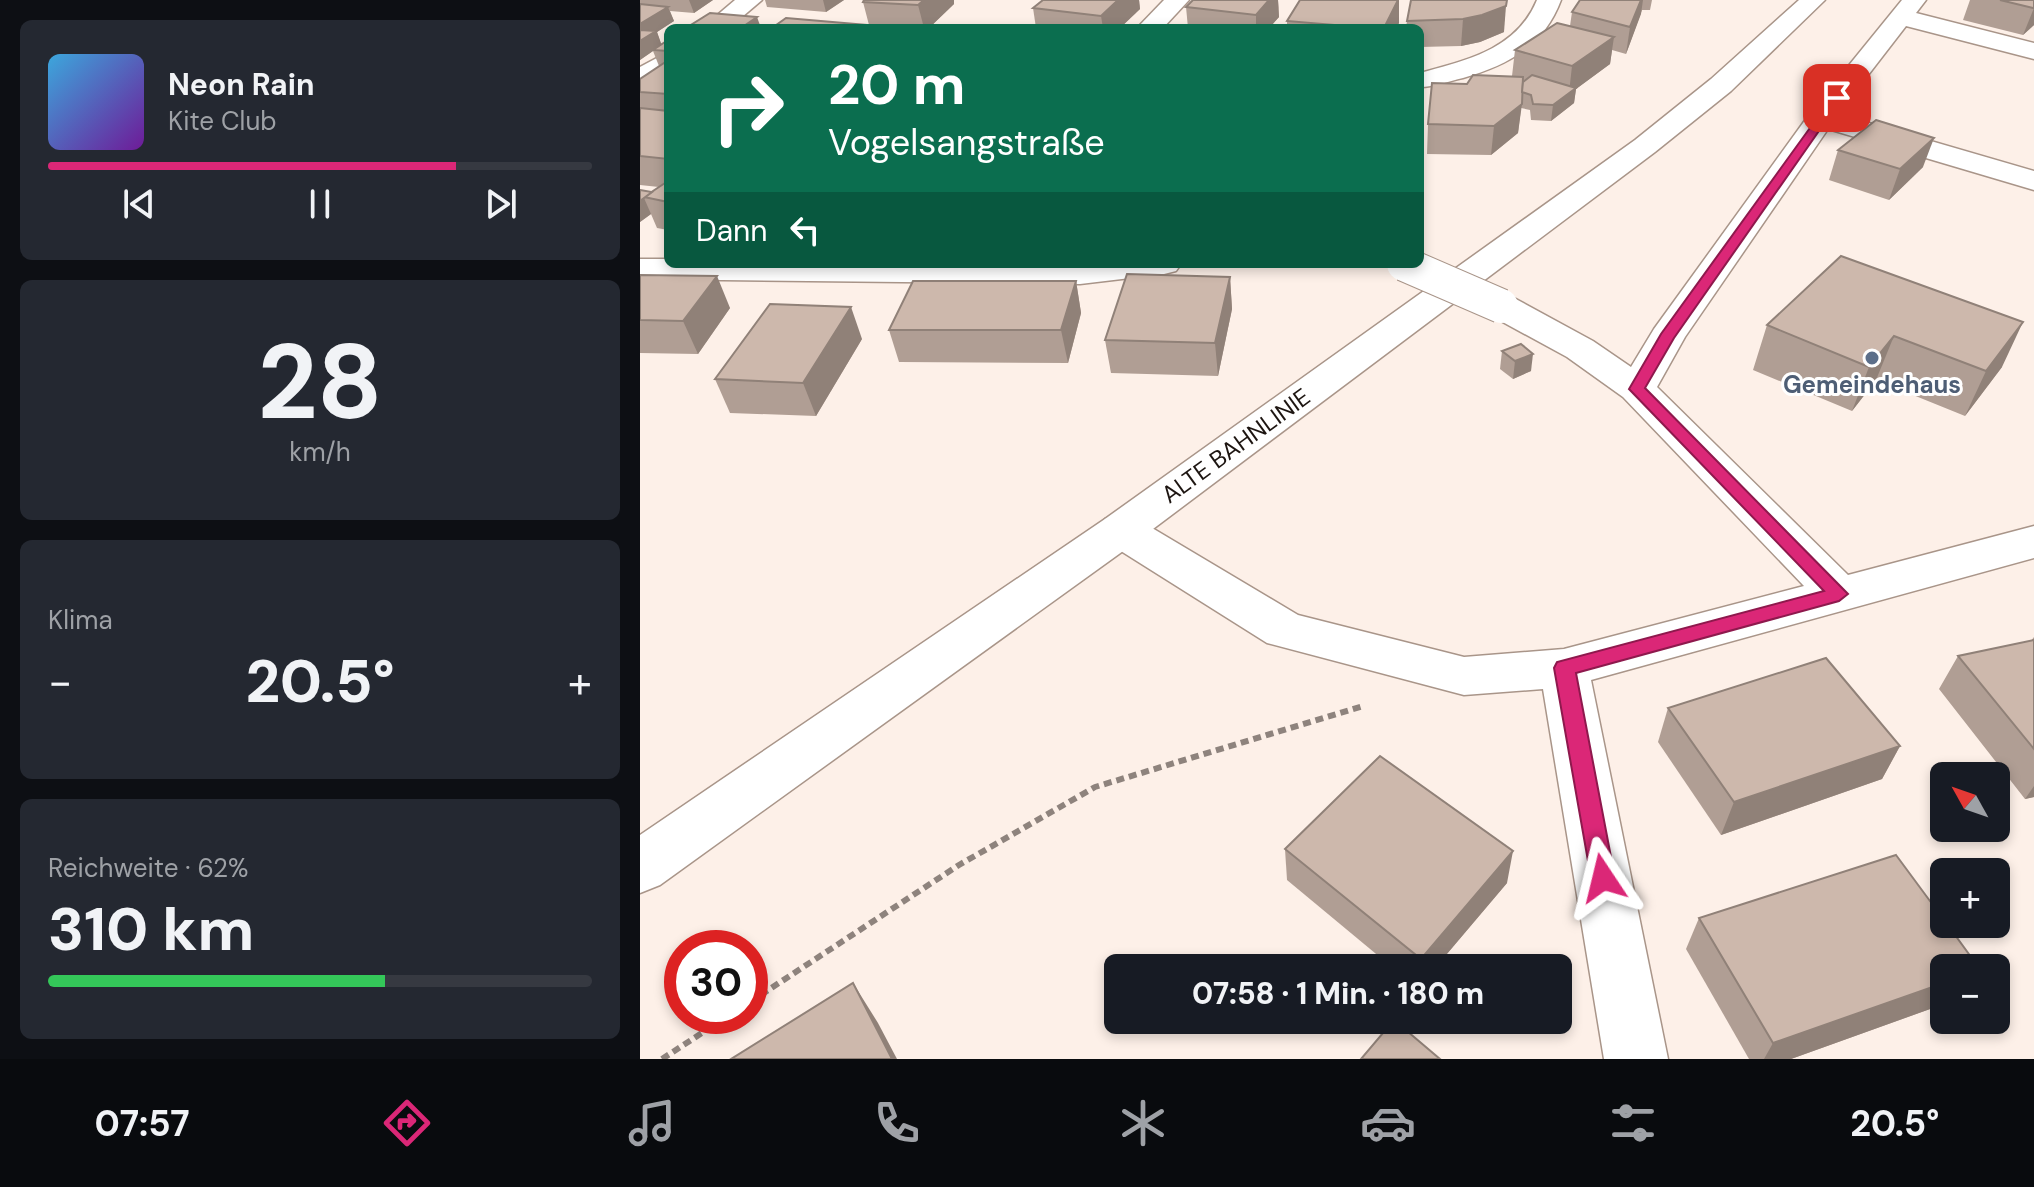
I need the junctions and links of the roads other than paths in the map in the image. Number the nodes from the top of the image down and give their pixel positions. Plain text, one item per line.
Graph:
1 (750, 0) edge
2 (1177, 0) edge
3 (1549, 0) edge
4 (1813, 0) edge
5 (1908, 9) edge
6 (719, 24) edge
7 (1153, 24) edge
8 (2034, 51) edge
9 (664, 63) edge
10 (640, 79) edge
11 (1424, 80) edge
12 (1821, 118) junction
13 (2034, 181) edge
14 (1130, 268) edge
15 (1413, 268) edge
16 (640, 269) edge
17 (913, 269) edge
18 (1637, 389) junction
19 (1121, 530) junction
20 (2034, 542) edge
21 (1839, 594) junction
22 (1564, 668) junction
23 (640, 867) edge
24 (1636, 1059) edge

1 - 6 street
2 - 7 street
3 - 11 street
4 - 19 street, ALTE BAHNLINIE
5 - 8 street
5 - 12 street
9 - 10 street
12 - 13 street
12 - 18 street
14 - 17 street
15 - 18 street, bridge
16 - 17 street
18 - 21 street
19 - 22 street
19 - 23 street, ALTE BAHNLINIE
20 - 21 street
21 - 22 street
22 - 24 street

